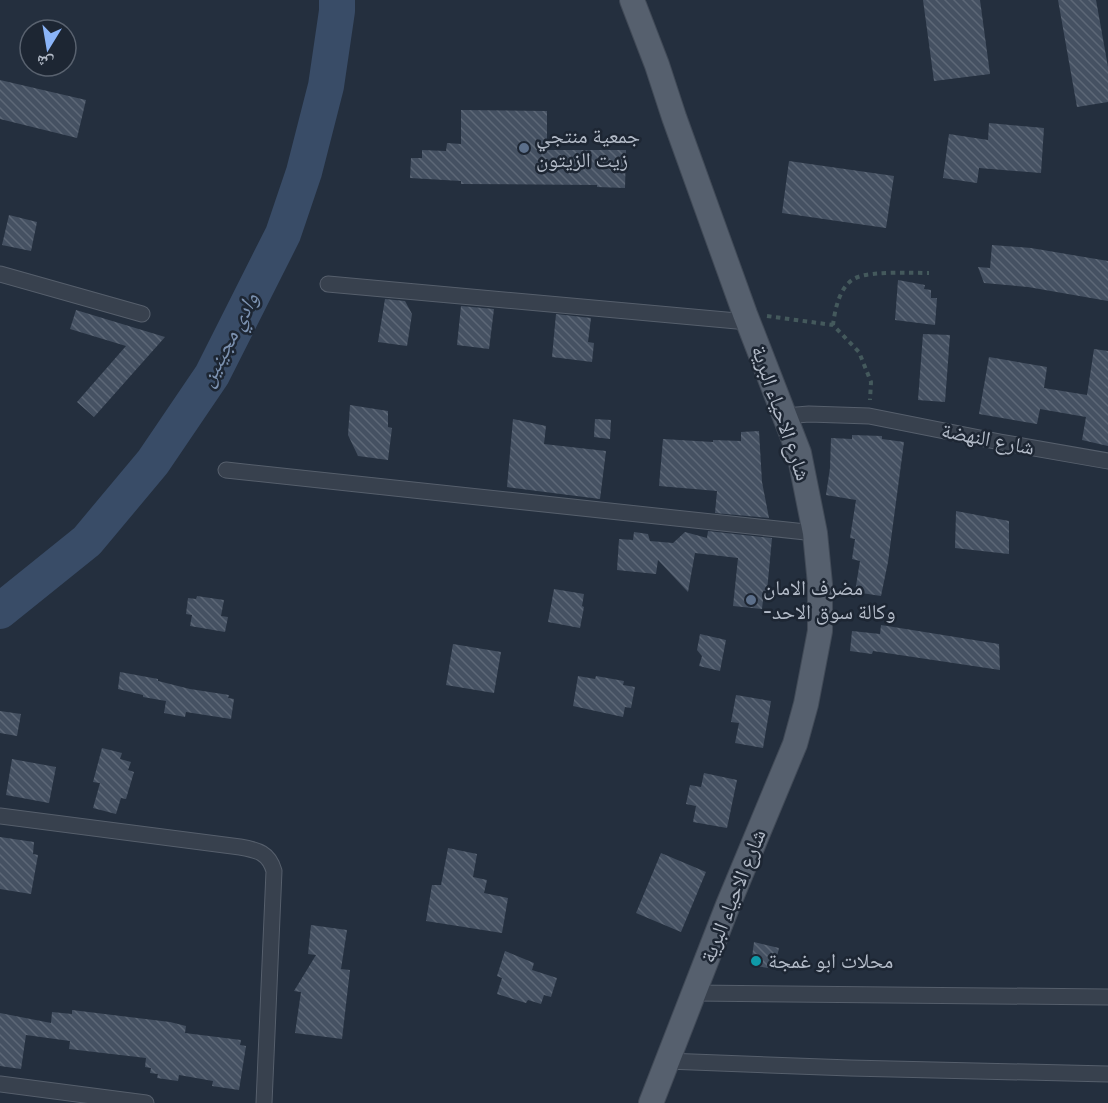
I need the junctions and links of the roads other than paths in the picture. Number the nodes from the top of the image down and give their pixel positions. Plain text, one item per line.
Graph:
1 (632, 0) edge
2 (0, 274) edge
3 (328, 284) dead end
4 (142, 314) dead end
5 (747, 318) junction
6 (785, 416) junction
7 (1108, 461) edge
8 (226, 470) dead end
9 (815, 533) junction
10 (0, 816) edge
11 (694, 993) junction
12 (1108, 997) edge
13 (667, 1061) junction
14 (1108, 1074) edge
15 (0, 1084) edge
16 (146, 1103) edge
17 (264, 1103) edge
18 (651, 1103) edge

1 - 5 main road, شارع الاحياء البرية
2 - 4 street
3 - 5 street
5 - 6 main road, شارع الاحياء البرية
6 - 7 street, شارع النهضة
6 - 9 main road, شارع الاحياء البرية
8 - 9 street
9 - 11 main road, شارع الاحياء البرية
10 - 17 street
11 - 12 street
11 - 13 main road, شارع الاحياء البرية
13 - 14 street
13 - 18 main road, شارع الاحياء البرية
15 - 16 street

